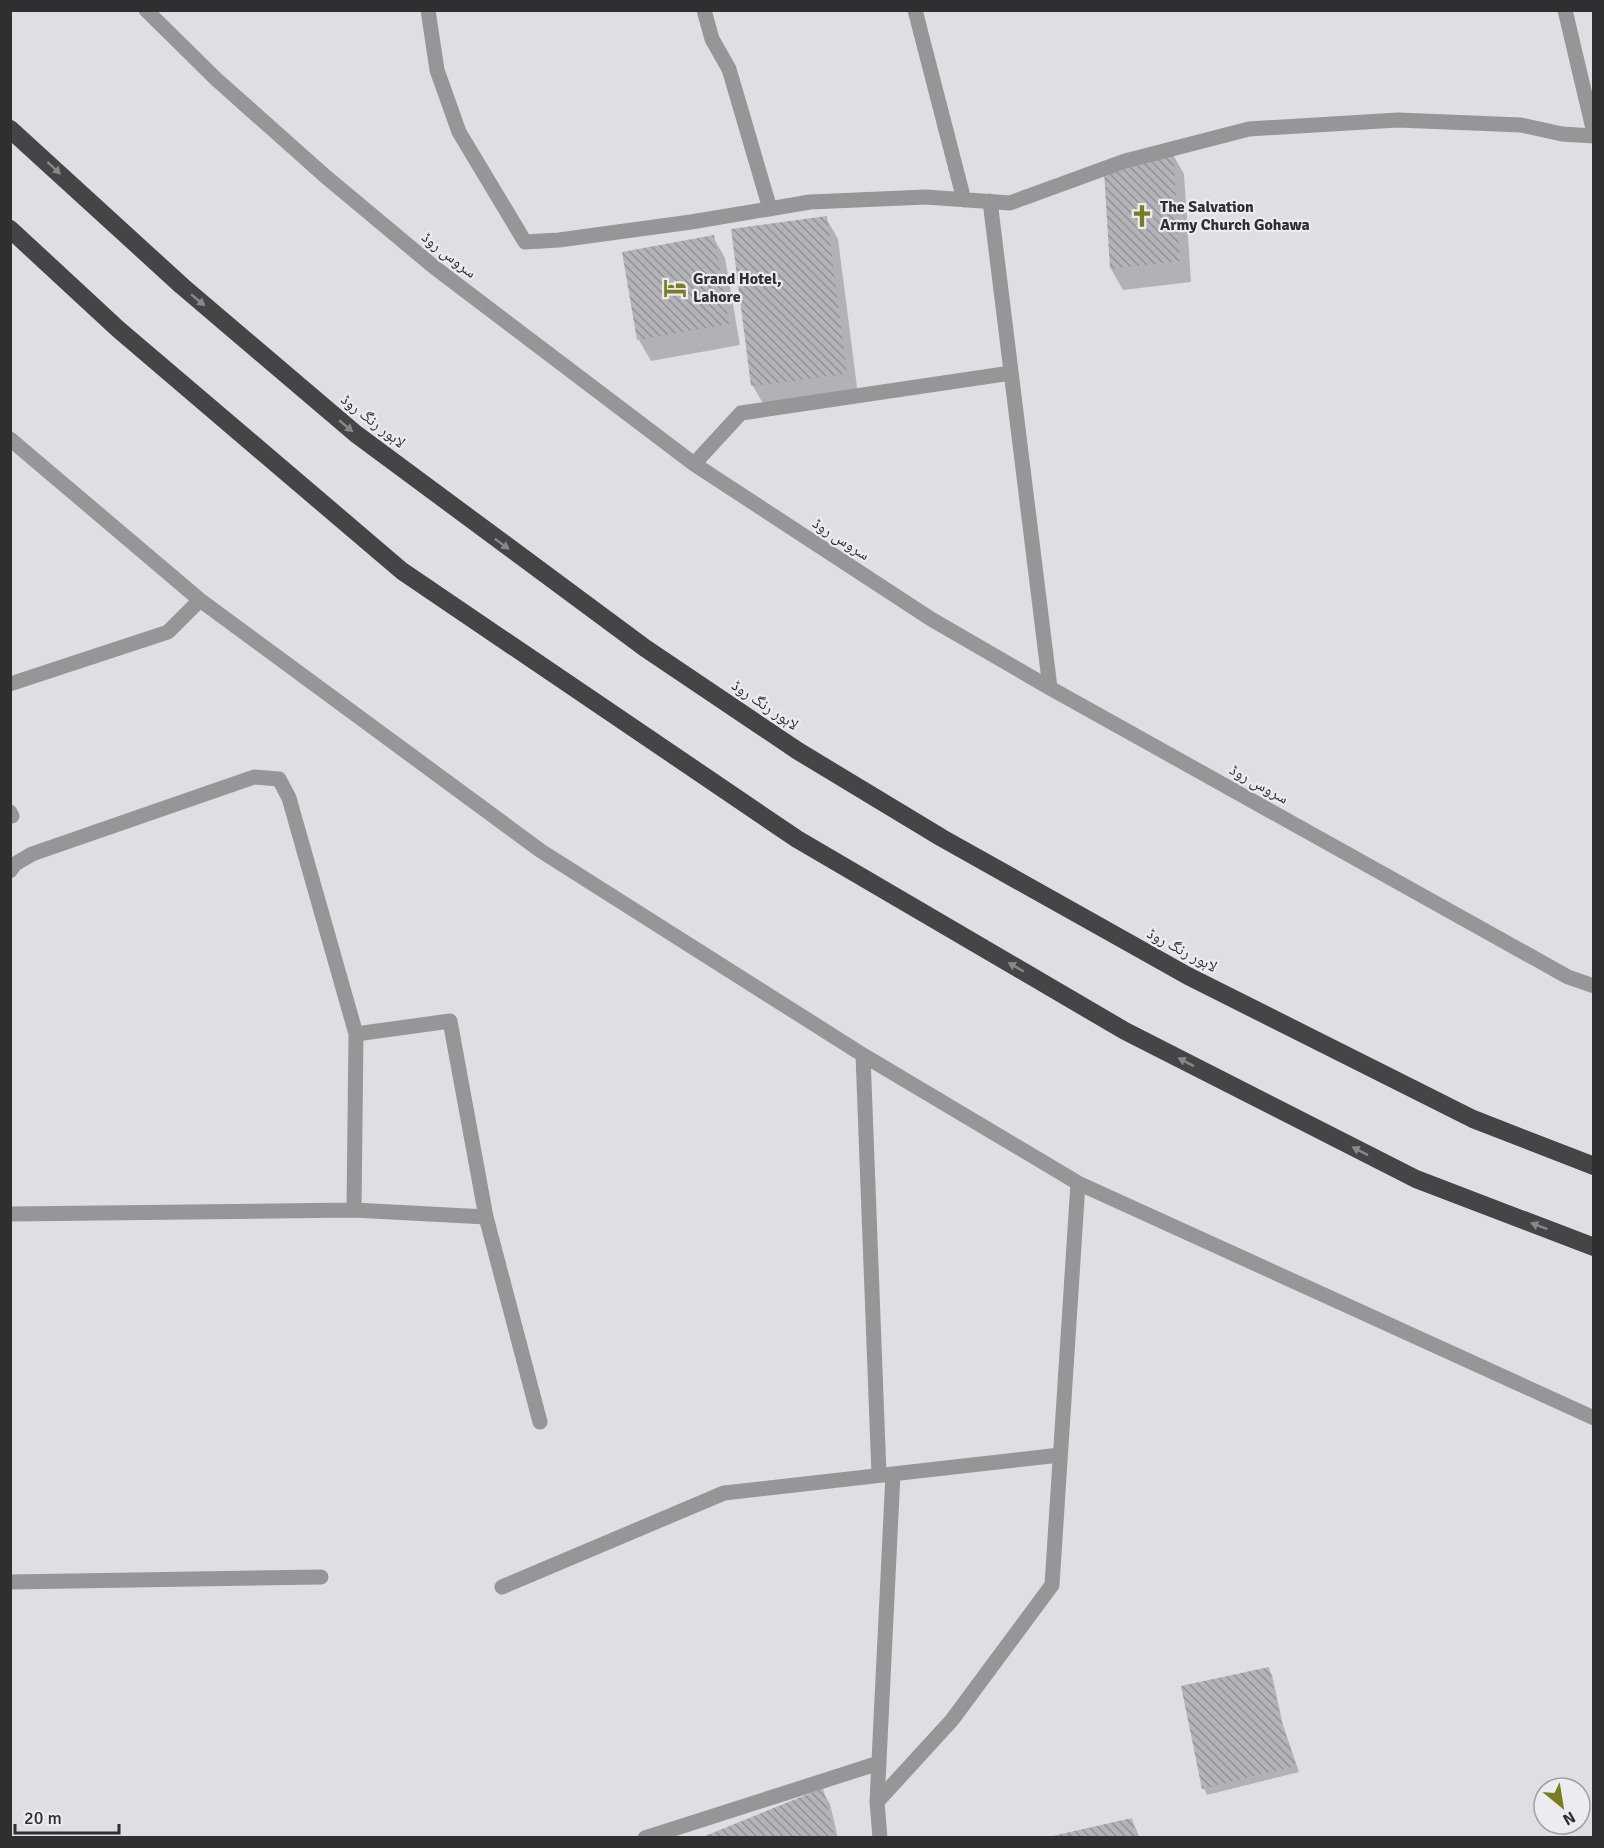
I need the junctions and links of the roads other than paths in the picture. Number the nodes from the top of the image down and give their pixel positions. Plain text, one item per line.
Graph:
1 (146, 10) edge
2 (428, 10) edge
3 (704, 10) edge
4 (915, 10) edge
5 (1565, 10) edge
6 (10, 129) edge
7 (1593, 135) edge
8 (964, 200) junction
9 (990, 201) junction
10 (770, 209) junction
11 (10, 229) edge
12 (1011, 373) junction
13 (10, 439) edge
14 (694, 464) junction
15 (200, 600) junction
16 (10, 684) edge
17 (1050, 688) junction
18 (10, 871) edge
19 (1593, 986) edge
20 (356, 1034) junction
21 (863, 1055) junction
22 (1593, 1166) edge
23 (1078, 1183) junction
24 (354, 1210) junction
25 (10, 1214) edge
26 (486, 1217) junction
27 (1593, 1247) edge
28 (1593, 1418) edge
29 (540, 1422) dead end
30 (1060, 1455) junction
31 (886, 1475) junction
32 (321, 1577) dead end
33 (10, 1582) edge
34 (502, 1587) dead end
35 (879, 1763) junction
36 (877, 1802) junction
37 (645, 1838) edge
38 (880, 1838) edge

1 - 14 street, سروس روڈ
2 - 10 street
3 - 10 street
4 - 8 street
5 - 7 street
6 -> 22 highway, لاہور رنگ روڈ
7 - 9 street
8 - 9 street
8 - 10 street
9 - 12 street
27 -> 11 highway
12 - 14 street
12 - 17 street
13 - 15 street
14 - 17 street, سروس روڈ
15 - 16 street
15 - 21 street
17 - 19 street, سروس روڈ
18 - 20 street
20 - 24 street
20 - 26 street
21 - 23 street
21 - 31 street
23 - 28 street
23 - 30 street
24 - 25 street
24 - 26 street
26 - 29 street
30 - 31 street
30 - 36 street
31 - 34 street
31 - 35 street
32 - 33 street
35 - 36 street
35 - 37 street
36 - 38 street

